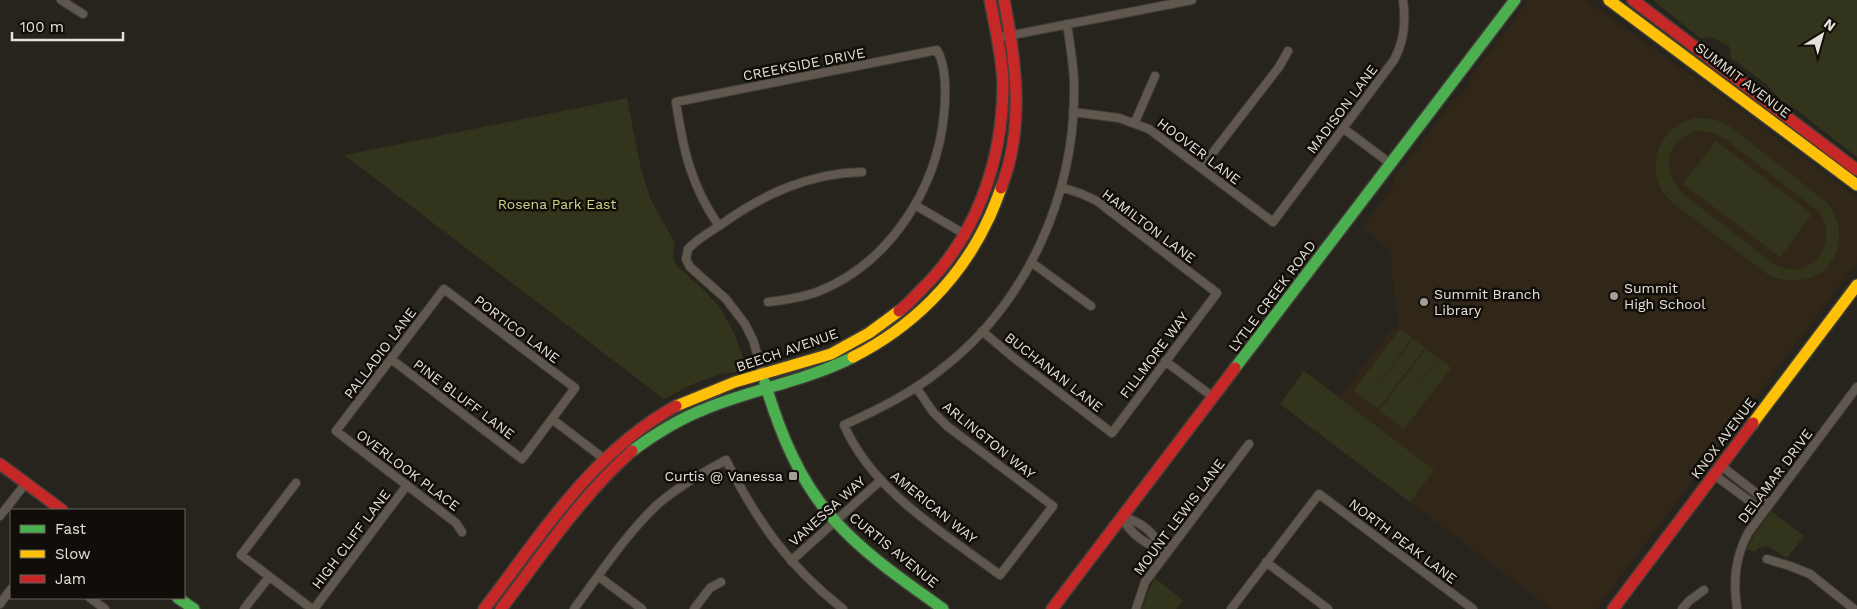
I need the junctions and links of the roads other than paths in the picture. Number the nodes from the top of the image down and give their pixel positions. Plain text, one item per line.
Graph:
1 (61, 0) edge
2 (990, 0) edge
3 (1004, 0) edge
4 (1192, 0) edge
5 (1403, 0) edge
6 (1515, 0) edge
7 (1609, 0) edge
8 (1634, 0) edge
9 (83, 14) dead end
10 (1067, 24) junction
11 (1011, 36) junction
12 (997, 38) junction
13 (1288, 51) dead end
14 (1155, 76) dead end
15 (1073, 112) junction
16 (1135, 122) junction
17 (1343, 128) junction
18 (1391, 164) junction
19 (1201, 168) junction
20 (1857, 170) edge
21 (862, 172) dead end
22 (1857, 186) edge
23 (1061, 187) junction
24 (915, 204) junction
25 (1272, 222) joint
26 (719, 226) junction
27 (966, 235) junction
28 (1032, 262) junction
29 (1857, 284) edge
30 (444, 289) joint
31 (1217, 293) joint
32 (768, 302) dead end
33 (1091, 306) dead end
34 (982, 331) junction
35 (391, 359) junction
36 (1165, 361) junction
37 (763, 374) junction
38 (916, 387) junction
39 (1857, 387) edge
40 (767, 388) junction
41 (1213, 397) junction
42 (552, 419) junction
43 (336, 431) joint
44 (1112, 432) joint
45 (1249, 444) dead end
46 (603, 458) junction
47 (0, 464) edge
48 (1717, 470) junction
49 (880, 481) junction
50 (26, 483) junction
51 (296, 483) dead end
52 (407, 485) junction
53 (1769, 503) junction
54 (61, 509) edge
55 (1763, 511) junction
56 (0, 516) edge
57 (1122, 518) junction
58 (835, 521) junction
59 (462, 532) dead end
60 (1166, 553) junction
61 (1767, 559) dead end
62 (791, 561) junction
63 (1266, 562) junction
64 (1000, 575) joint
65 (598, 576) junction
66 (269, 577) junction
67 (721, 582) dead end
68 (10, 590) edge
69 (1704, 590) dead end
70 (179, 599) edge
71 (93, 600) edge
72 (0, 604) edge
73 (90, 608) edge
74 (105, 609) edge
75 (194, 609) edge
76 (244, 609) edge
77 (313, 609) edge
78 (484, 609) edge
79 (501, 609) edge
80 (574, 609) edge
81 (642, 609) edge
82 (694, 609) edge
83 (843, 609) edge
84 (943, 609) edge
85 (1052, 609) edge
86 (1136, 609) edge
87 (1231, 609) edge
88 (1328, 609) edge
89 (1473, 609) edge
90 (1613, 609) edge
91 (1682, 609) edge
92 (1737, 609) edge
93 (1854, 609) edge

1 - 9 street
2 - 12 main road, BEECH AVENUE
3 - 11 main road, BEECH AVENUE
4 - 10 street
5 - 17 street, MADISON LANE
6 - 18 main road, LYTLE CREEK ROAD
7 - 22 main road, SUMMIT AVENUE
8 - 20 main road, SUMMIT AVENUE
10 - 11 street
10 - 15 street
11 - 12 street
11 - 40 main road, BEECH AVENUE
12 - 27 main road, BEECH AVENUE
13 - 19 street
14 - 16 street
15 - 16 street, HOOVER LANE
15 - 23 street
16 - 19 street, HOOVER LANE
17 - 18 street
17 - 25 street, MADISON LANE
18 - 41 main road, LYTLE CREEK ROAD
19 - 25 street, HOOVER LANE
21 - 26 street
23 - 28 street
23 - 31 street, HAMILTON LANE
24 - 26 street, CREEKSIDE DRIVE
24 - 27 street
24 - 32 street
26 - 37 street, CURTIS AVENUE
27 - 37 main road, BEECH AVENUE
28 - 33 street
28 - 34 street
29 - 48 main road, KNOX AVENUE
30 - 35 street, PALLADIO LANE
30 - 42 street, PORTICO LANE
31 - 36 street, FILLMORE WAY
34 - 38 street
34 - 44 street, BUCHANAN LANE
35 - 42 street, PINE BLUFF LANE
35 - 43 street, PALLADIO LANE
36 - 41 street
36 - 44 street, FILLMORE WAY
37 - 40 main road, CURTIS AVENUE
37 - 46 main road, BEECH AVENUE
38 - 49 street, AMERICAN WAY
38 - 64 street, ARLINGTON WAY
39 - 53 street, DELAMAR DRIVE
40 - 58 main road, CURTIS AVENUE
40 - 79 main road, BEECH AVENUE
41 - 57 main road, LYTLE CREEK ROAD
42 - 46 street
43 - 52 street, OVERLOOK PLACE
45 - 60 street, MOUNT LEWIS LANE
46 - 78 main road, BEECH AVENUE
47 - 50 main road
48 - 53 street
48 - 55 street
48 - 90 main road, KNOX AVENUE
49 - 58 street, VANESSA WAY
49 - 64 street, AMERICAN WAY
50 - 54 main road
50 - 56 street
51 - 66 street
52 - 59 street, OVERLOOK PLACE
52 - 77 street, HIGH CLIFF LANE
53 - 55 street, DELAMAR DRIVE
55 - 92 street, DELAMAR DRIVE
57 - 60 street
57 - 85 main road, LYTLE CREEK ROAD
58 - 62 street, VANESSA WAY
58 - 84 main road, CURTIS AVENUE
60 - 86 street, MOUNT LEWIS LANE
61 - 93 street
62 - 65 street
62 - 83 street
63 - 87 street
63 - 88 street
63 - 89 street, NORTH PEAK LANE
65 - 80 street
65 - 81 street
66 - 76 street
66 - 77 street
67 - 82 street
68 - 72 street
69 - 91 street
70 - 75 main road
71 - 73 street
71 - 74 street

